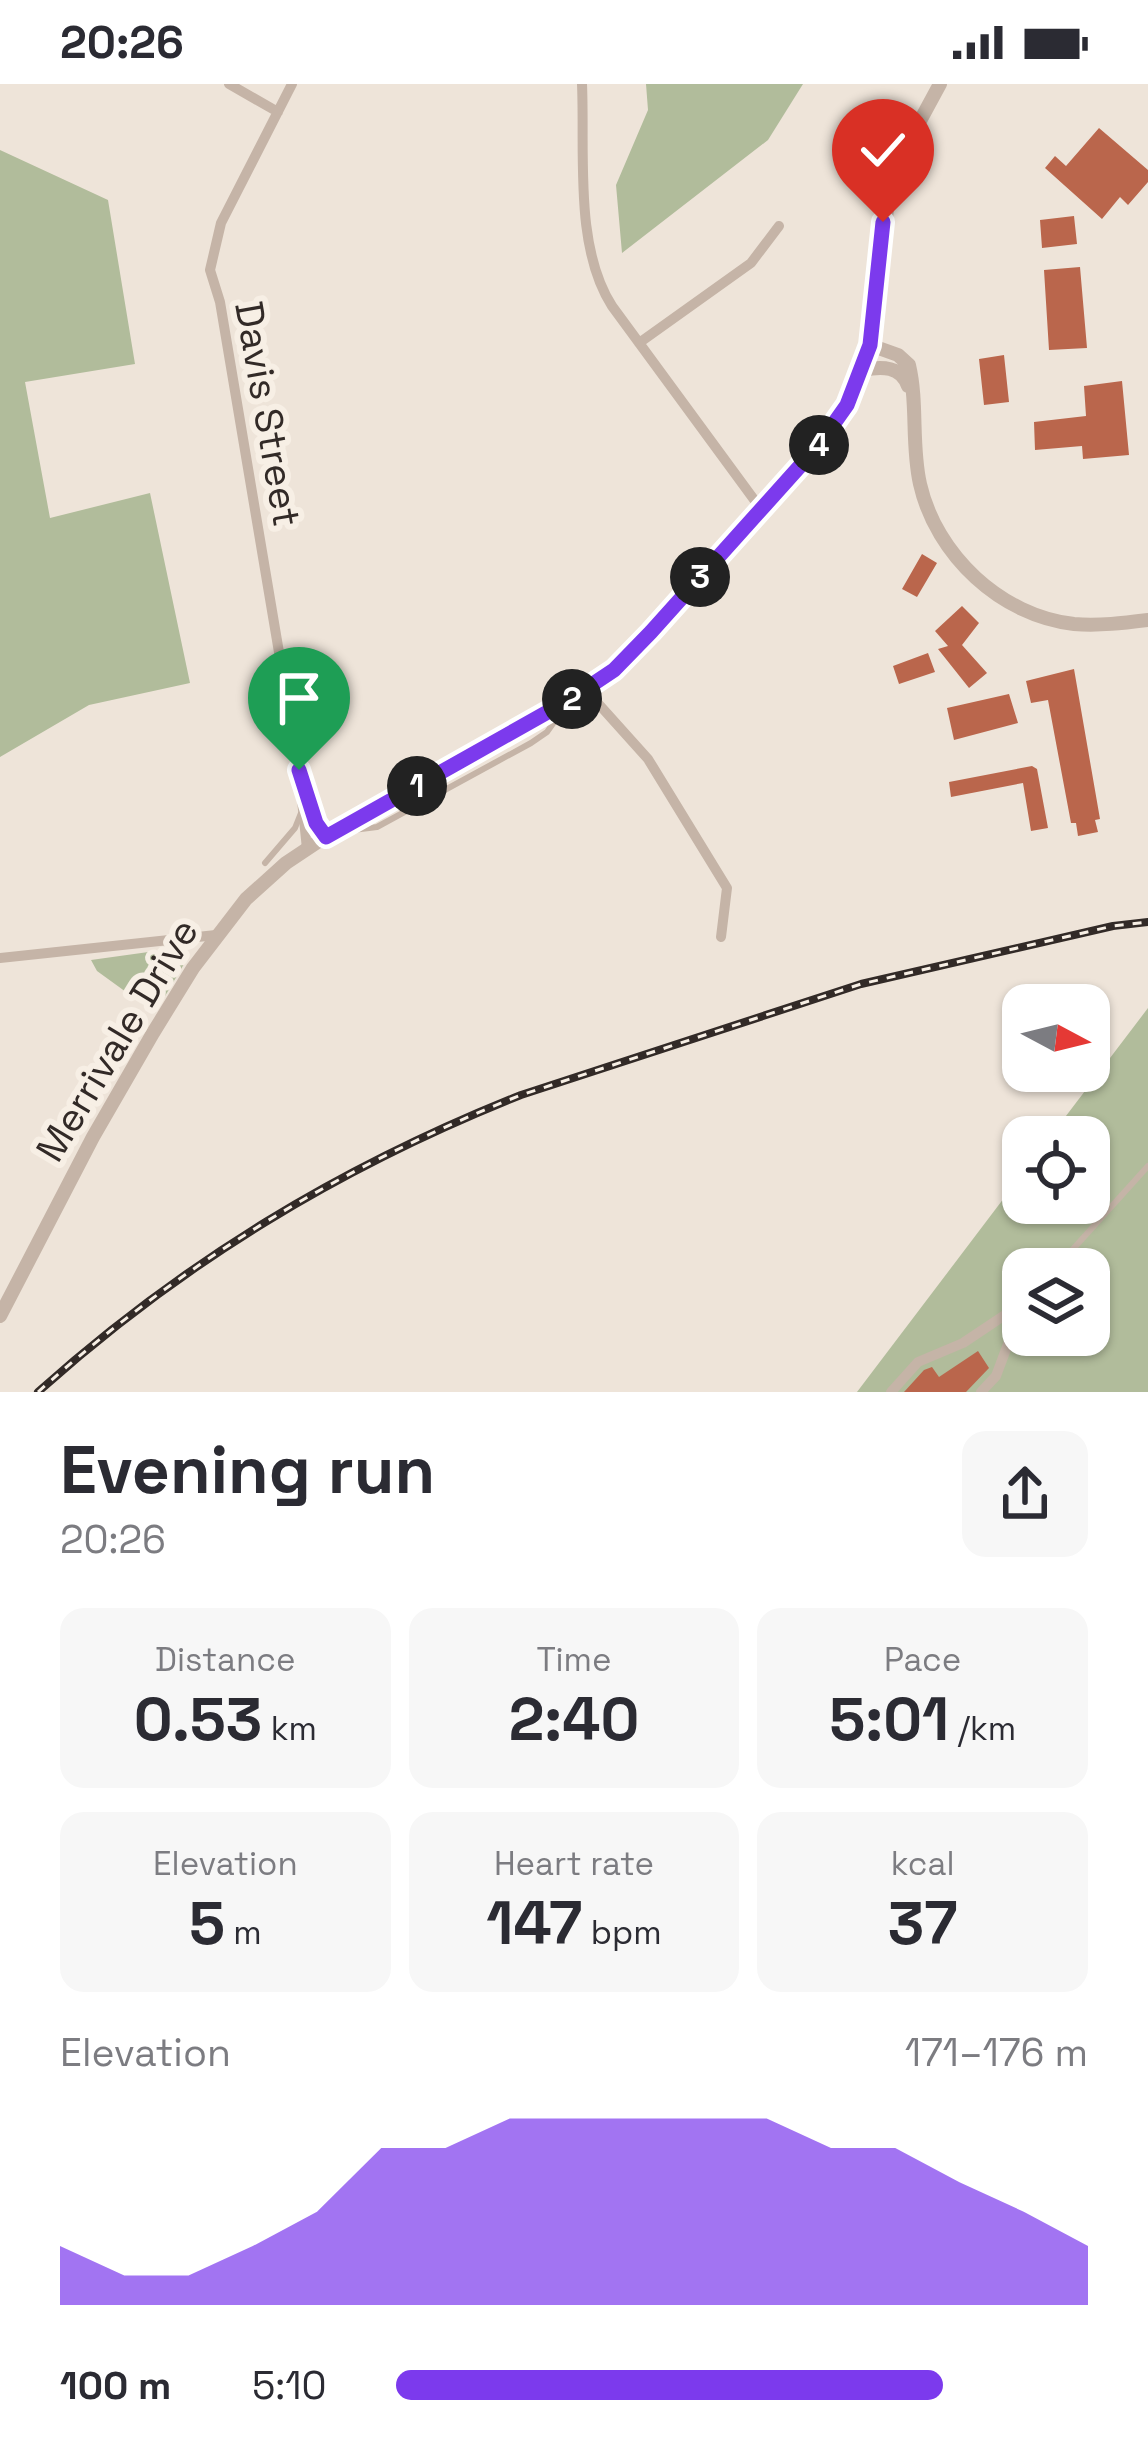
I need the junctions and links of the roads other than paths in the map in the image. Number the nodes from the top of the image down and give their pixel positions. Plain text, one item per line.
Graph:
1 (229, 84) edge
2 (292, 84) edge
3 (582, 84) edge
4 (940, 84) edge
5 (278, 112) junction
6 (779, 226) dead end
7 (639, 343) junction
8 (870, 345) junction
9 (863, 370) junction
10 (911, 403) junction
11 (761, 509) junction
12 (1148, 620) edge
13 (586, 690) junction
14 (299, 770) junction
15 (303, 803) junction
16 (329, 835) junction
17 (307, 849) junction
18 (265, 863) dead end
19 (215, 935) junction
20 (722, 937) dead end
21 (0, 958) edge
22 (1148, 1166) edge
23 (1074, 1248) edge
24 (0, 1316) edge
25 (1002, 1317) edge
26 (1003, 1356) edge
27 (891, 1392) edge
28 (981, 1392) edge

1 - 5 street
2 - 5 street, Davis Street
3 - 7 street
4 - 8 street, Merrivale Drive
5 - 14 street, Davis Street
6 - 7 street
7 - 11 street
8 - 9 street, Merrivale Drive
8 - 10 street
9 - 10 street
9 - 11 street, Merrivale Drive
10 - 12 street
11 - 13 street, Merrivale Drive
13 - 16 street, Merrivale Drive
13 - 20 street
14 - 15 street, Davis Street
14 - 16 street, Davis Street
15 - 17 street, Davis Street
15 - 18 lane
16 - 17 street, Merrivale Drive
17 - 19 street, Merrivale Drive
19 - 21 street
19 - 24 street, Merrivale Drive
22 - 23 lane
25 - 27 street
26 - 28 street

